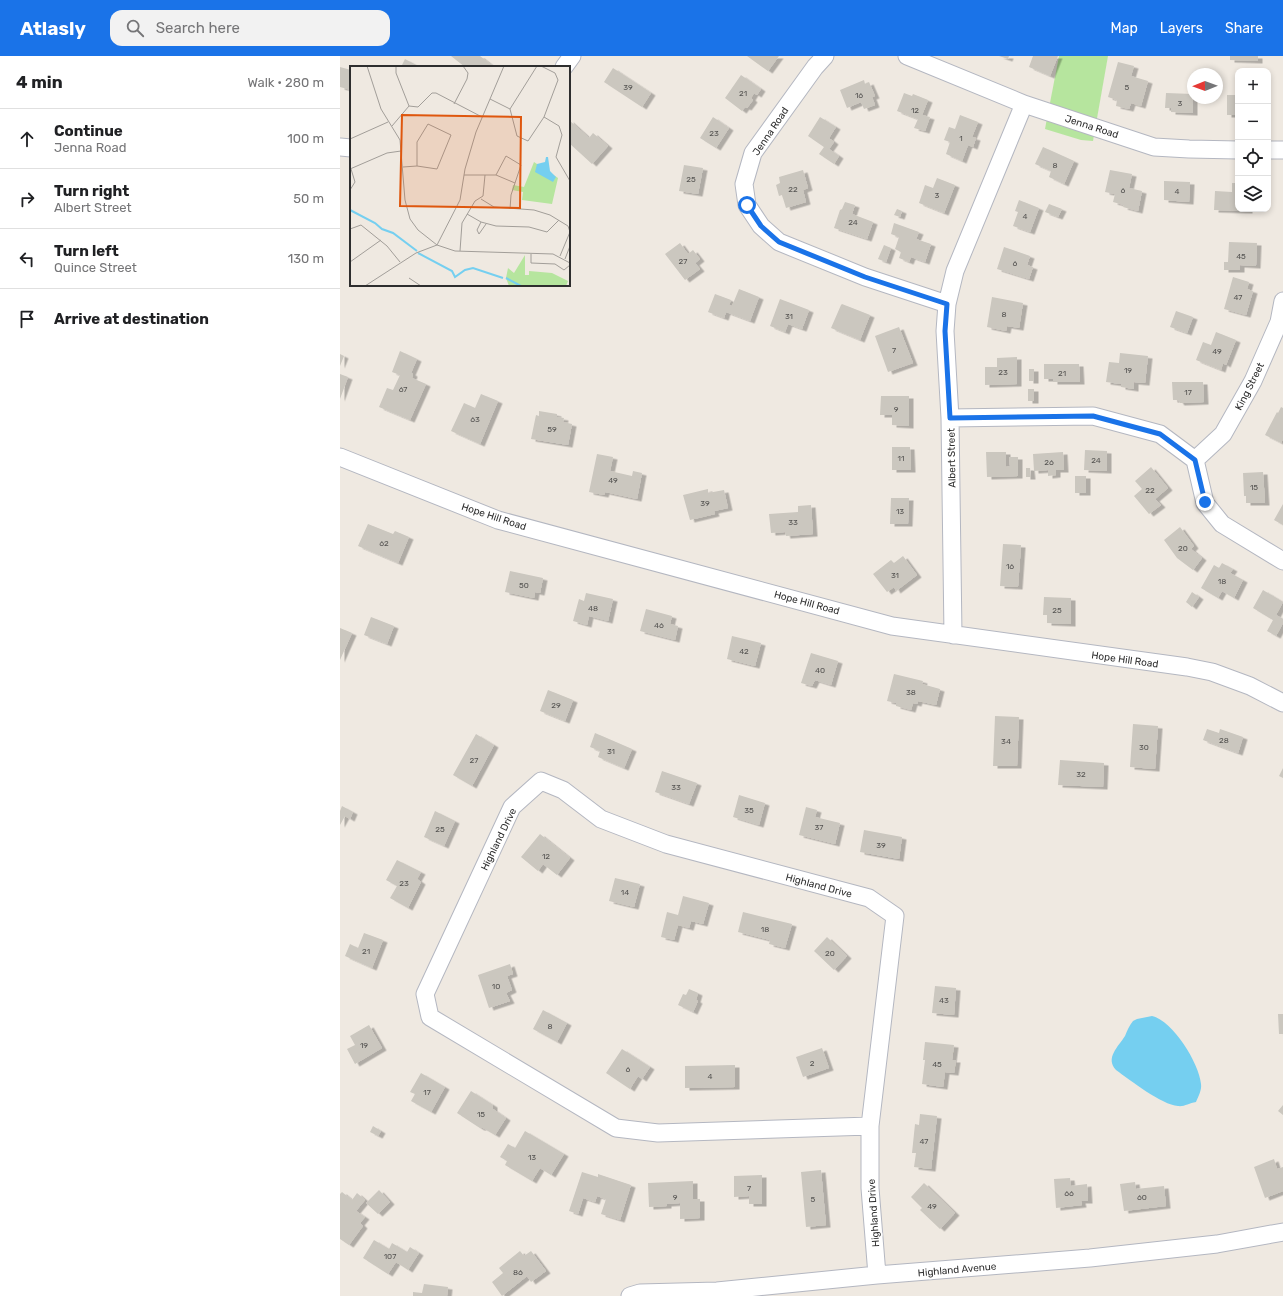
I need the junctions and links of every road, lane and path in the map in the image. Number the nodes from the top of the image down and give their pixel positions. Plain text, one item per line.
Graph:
1 (572, 56) edge
2 (825, 56) edge
3 (907, 56) edge
4 (565, 66) edge
5 (1024, 104) junction
6 (340, 147) edge
7 (350, 148) edge
8 (1235, 150) edge
9 (1271, 150) edge
10 (1283, 150) edge
11 (1283, 301) edge
12 (947, 304) junction
13 (950, 418) junction
14 (1195, 460) junction
15 (341, 461) edge
16 (1283, 561) edge
17 (953, 635) junction
18 (1283, 704) edge
19 (870, 1126) junction
20 (1283, 1232) edge
21 (878, 1275) junction
22 (717, 1294) edge
23 (630, 1296) edge

1 - 4 street
2 - 12 street, Jenna Road
3 - 5 street, Jenna Road
5 - 8 street, Jenna Road
5 - 12 street, Albert Street
6 - 7 street
9 - 10 street
11 - 14 street, King Street
12 - 13 street, Albert Street
13 - 14 street
13 - 17 street, Albert Street
14 - 16 street
15 - 17 street, Hope Hill Road
17 - 18 street, Hope Hill Road
19 - 19 street, Highland Drive
19 - 21 street, Highland Drive
20 - 21 street, Highland Avenue
21 - 22 street, Highland Avenue
22 - 23 street, Highland Avenue

